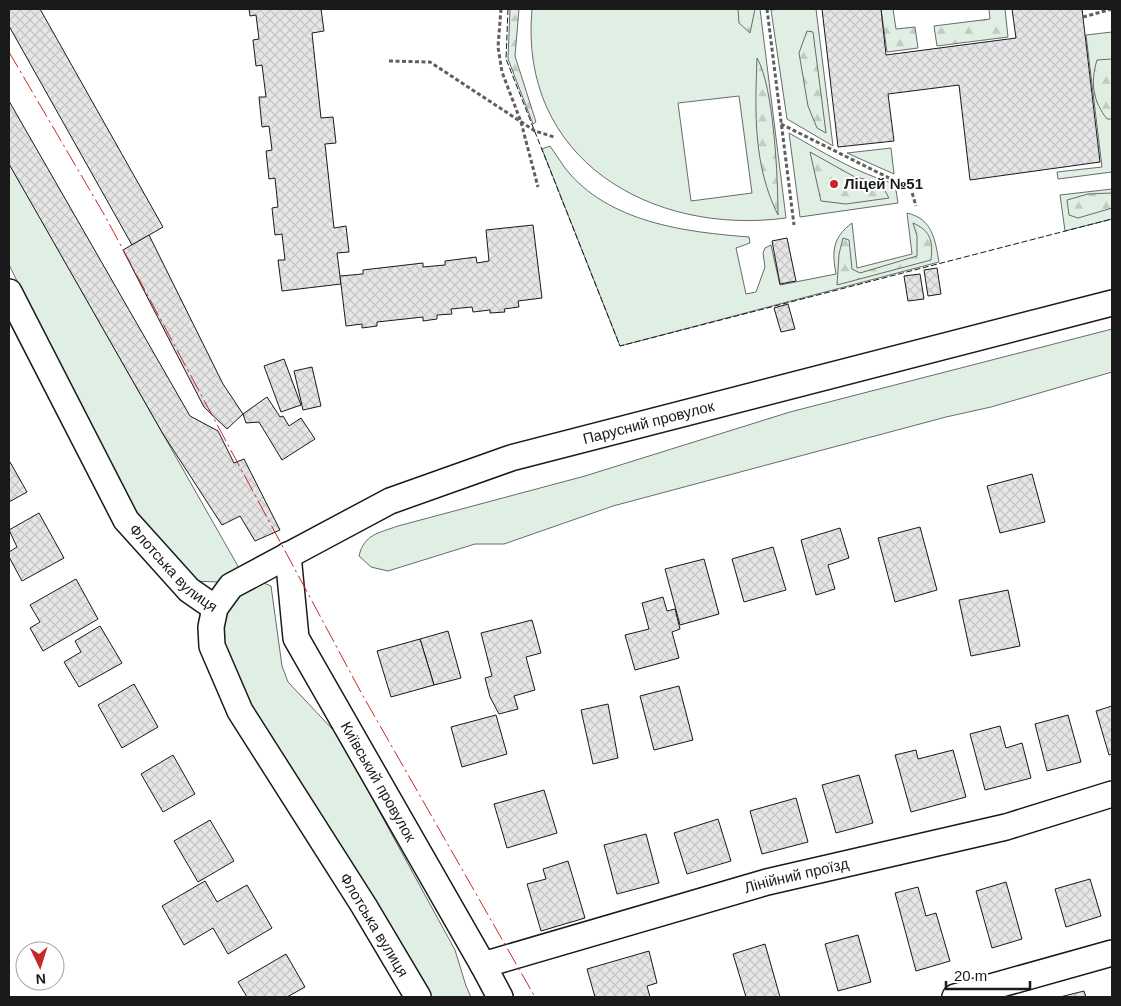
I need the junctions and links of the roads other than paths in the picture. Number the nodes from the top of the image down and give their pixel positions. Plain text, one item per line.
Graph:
1 (9, 292) edge
2 (1112, 303) edge
3 (288, 555) junction
4 (215, 608) junction
5 (1112, 794) edge
6 (1112, 953) edge
7 (483, 965) junction
8 (418, 997) edge
9 (500, 997) edge
10 (955, 997) edge

1 - 4 street, Флотська вулиця
2 - 3 street, Парусний провулок
3 - 4 street, Парусний провулок
3 - 7 street, Київський провулок
4 - 8 street, Флотська вулиця
5 - 7 street, Лінійний проїзд
6 - 10 street
7 - 9 street, Київський провулок

